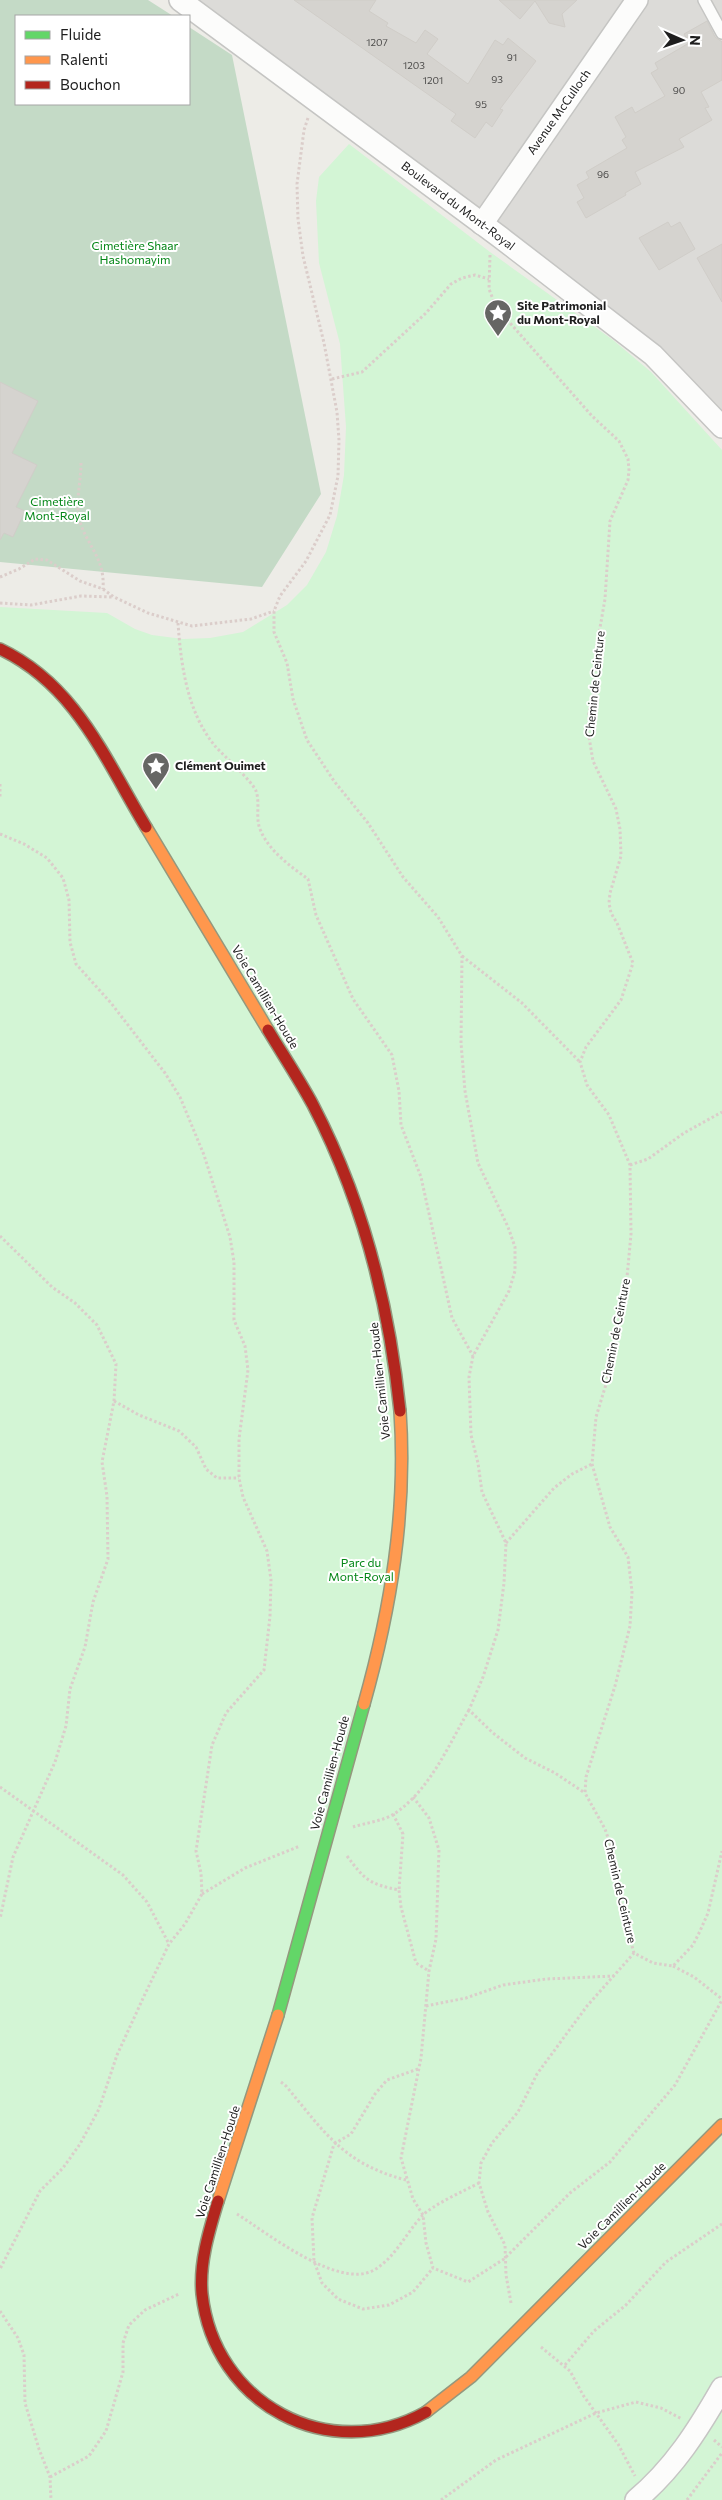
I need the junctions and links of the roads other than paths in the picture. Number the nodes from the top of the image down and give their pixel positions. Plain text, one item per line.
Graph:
1 (180, 0) edge
2 (637, 0) edge
3 (704, 0) edge
4 (722, 33) edge
5 (482, 224) junction
6 (722, 427) edge
7 (0, 649) edge
8 (144, 848) dead end
9 (722, 2125) edge
10 (604, 2260) dead end
11 (189, 2291) road end
12 (722, 2388) edge
13 (472, 2392) dead end
14 (640, 2497) edge

1 - 5 street, Boulevard du Mont-Royal
2 - 5 street, Avenue McCulloch
3 - 4 lane
5 - 6 street, Boulevard du Mont-Royal
7 - 9 street, Voie Camillien-Houde
8 - 11 street, Voie Camillien-Houde
10 - 13 street, Voie Camillien-Houde
12 - 14 street

